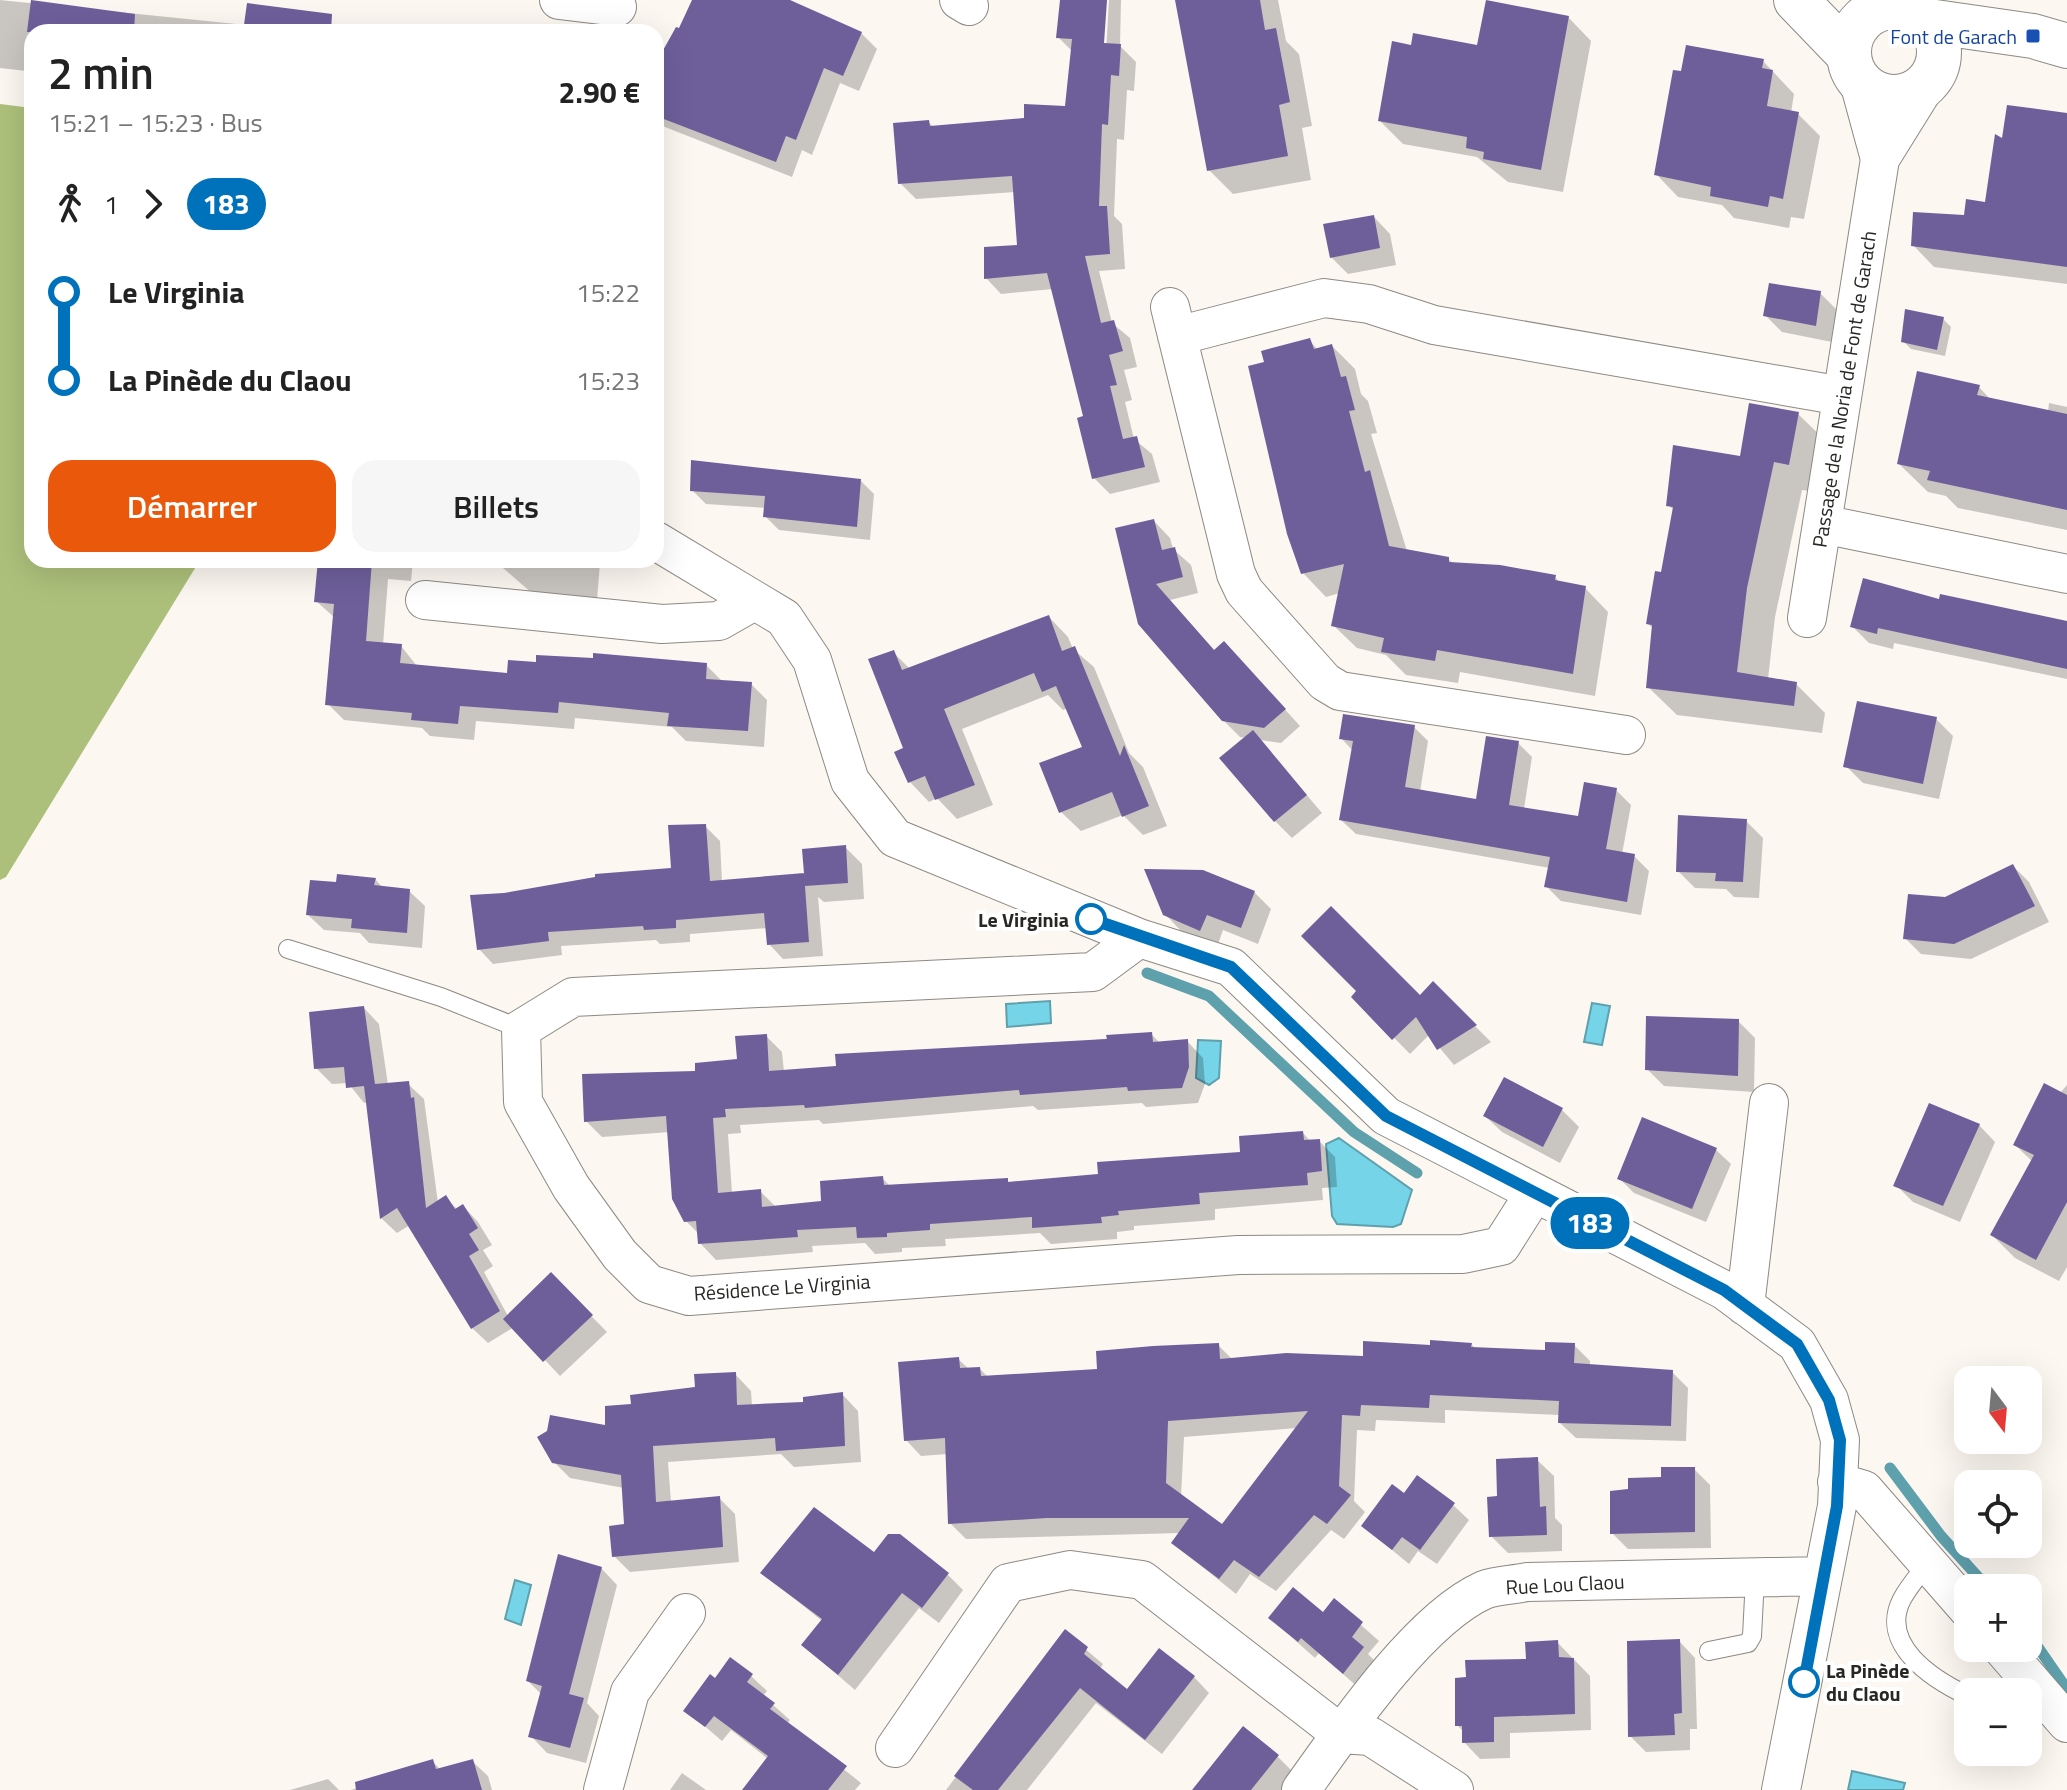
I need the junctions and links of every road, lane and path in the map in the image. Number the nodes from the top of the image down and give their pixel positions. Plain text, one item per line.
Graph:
1 (559, 0) edge
2 (1796, 0) edge
3 (1860, 5) edge
4 (615, 13) edge
5 (1928, 21) junction
6 (2062, 45) edge
7 (1854, 68) junction
8 (1930, 79) junction
9 (1880, 159) junction
10 (1842, 396) junction
11 (1822, 524) junction
12 (664, 546) edge
13 (2067, 574) edge
14 (425, 600) dead end
15 (754, 601) junction
16 (1807, 618) dead end
17 (1626, 735) dead end
18 (1139, 938) junction
19 (288, 949) dead end
20 (521, 1029) junction
21 (1769, 1103) dead end
22 (1534, 1194) junction
23 (1745, 1306) junction
24 (1837, 1482) junction
25 (1928, 1563) junction
26 (1823, 1576) junction
27 (1755, 1578) junction
28 (1954, 1593) edge
29 (686, 1613) dead end
30 (1709, 1651) dead end
31 (2012, 1662) edge
32 (1954, 1689) edge
33 (2047, 1710) edge
34 (1341, 1734) junction
35 (895, 1748) dead end
36 (603, 1790) edge
37 (1301, 1790) edge
38 (1454, 1790) edge
39 (1781, 1790) edge

1 - 4 street
2 - 7 street
3 - 5 street
3 - 7 street
5 - 6 street
5 - 8 street
6 - 8 street
7 - 8 street
7 - 9 street, Passage de la Noria de Font de Garach
8 - 9 street, Passage de la Noria de Font de Garach
9 - 10 street, Passage de la Noria de Font de Garach
10 - 11 street, Passage de la Noria de Font de Garach
10 - 17 street
11 - 13 street
11 - 16 street, Passage de la Noria de Font de Garach
12 - 15 street
14 - 15 street
15 - 18 street
18 - 20 street
18 - 22 street
19 - 20 lane
20 - 22 street, Résidence Le Virginia
21 - 23 street
22 - 23 street
23 - 24 street
24 - 25 street
24 - 26 street
25 - 28 street
25 - 32 lane
26 - 27 street, Rue Lou Claou
26 - 39 street
27 - 30 lane
27 - 34 street, Rue Lou Claou
29 - 36 street
31 - 33 street
34 - 35 street
34 - 37 street, Rue Lou Claou
34 - 38 street

